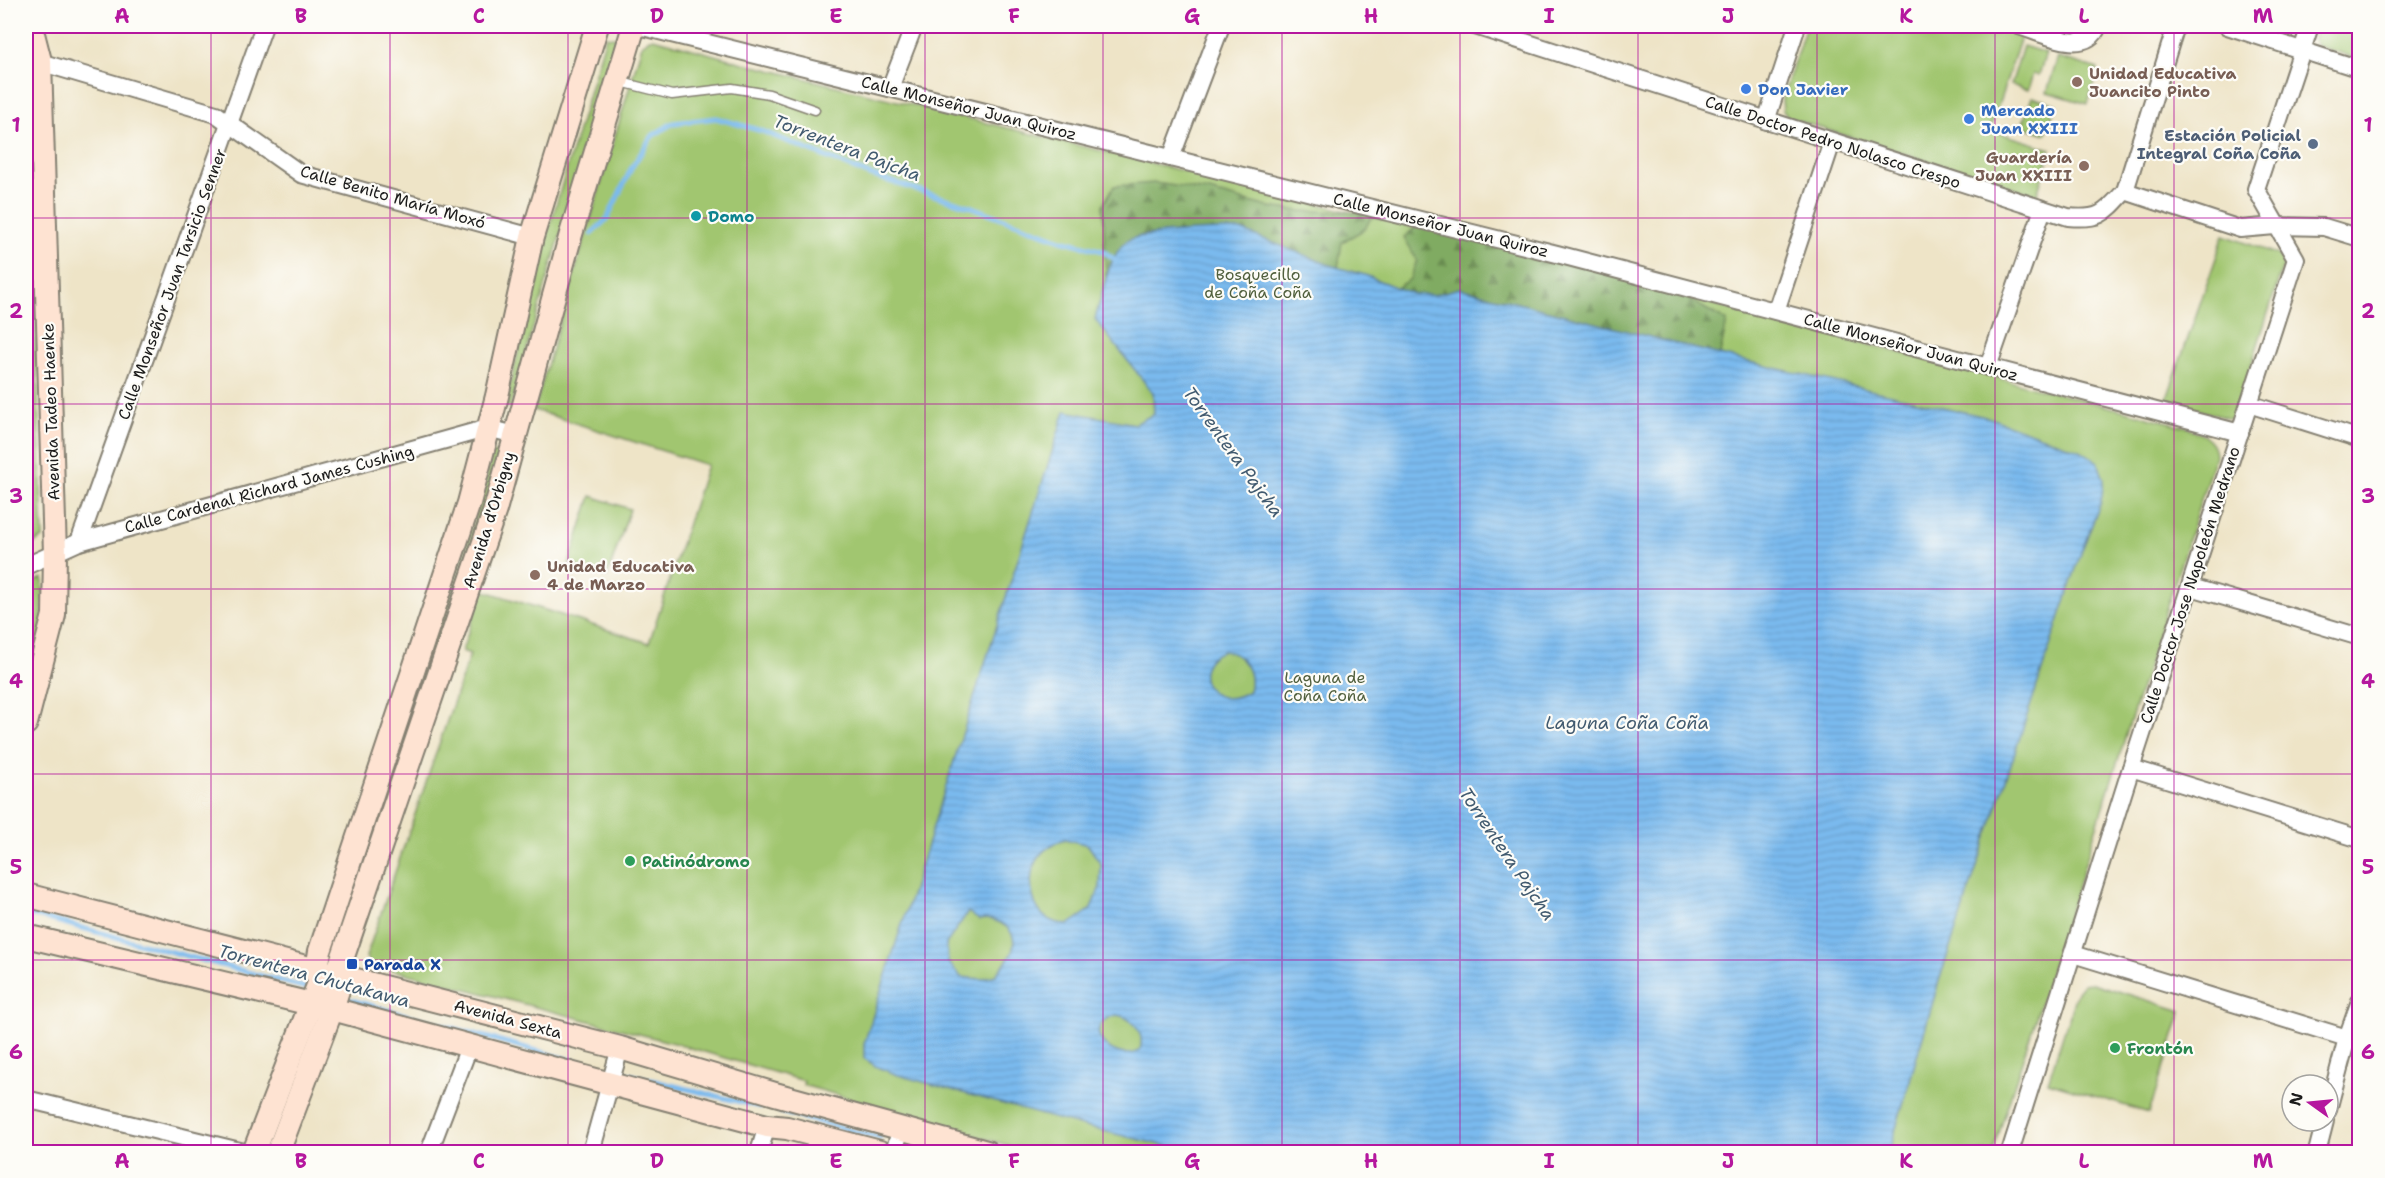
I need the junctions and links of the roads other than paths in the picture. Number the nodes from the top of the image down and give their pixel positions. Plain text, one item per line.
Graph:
1 (31, 26) edge
2 (264, 26) edge
3 (597, 26) edge
4 (634, 26) edge
5 (639, 26) edge
6 (914, 26) edge
7 (1221, 26) edge
8 (1475, 26) edge
9 (1797, 26) edge
10 (2019, 26) edge
11 (2098, 26) edge
12 (2176, 26) edge
13 (2227, 26) edge
14 (2310, 26) edge
15 (2302, 50) junction
16 (33, 59) edge
17 (2360, 69) edge
18 (617, 81) junction
19 (890, 88) junction
20 (815, 110) dead end
21 (1766, 121) junction
22 (230, 122) junction
23 (1832, 142) junction
24 (1171, 158) junction
25 (2125, 191) junction
26 (2043, 209) junction
27 (2275, 226) junction
28 (532, 237) junction
29 (2360, 238) edge
30 (1776, 311) junction
31 (1988, 367) junction
32 (2249, 404) junction
33 (488, 428) junction
34 (2240, 433) junction
35 (515, 435) junction
36 (2360, 439) edge
37 (79, 542) junction
38 (55, 555) junction
39 (26, 566) edge
40 (2190, 587) junction
41 (2360, 637) edge
42 (26, 723) edge
43 (2131, 768) junction
44 (2360, 840) edge
45 (26, 895) edge
46 (26, 936) edge
47 (2073, 954) junction
48 (325, 992) junction
49 (2360, 1001) edge
50 (2353, 1040) edge
51 (469, 1047) junction
52 (614, 1068) junction
53 (2340, 1076) edge
54 (26, 1099) edge
55 (767, 1126) junction
56 (2322, 1133) edge
57 (894, 1144) edge
58 (244, 1152) edge
59 (254, 1152) edge
60 (278, 1152) edge
61 (429, 1152) edge
62 (591, 1152) edge
63 (759, 1152) edge
64 (987, 1152) edge
65 (2010, 1152) edge
66 (2317, 1152) edge

1 - 16 main road, Avenida Tadeo Haenke
2 - 22 street, Calle Monseñor Juan Tarsicio Senner
3 - 28 main road, Avenida d'Orbigny
4 - 18 main road, Avenida d'Orbigny
5 - 19 street, Calle Monseñor Juan Quiroz
6 - 19 street
7 - 24 street
8 - 21 street, Calle Doctor Pedro Nolasco Crespo
9 - 21 street
10 - 11 street
12 - 25 street
13 - 15 street
14 - 15 street, Calle Doctor Jose Napoleón Medrano
15 - 17 street
15 - 27 street, Calle Doctor Jose Napoleón Medrano
16 - 22 street, Calle Benito María Moxó
16 - 38 main road, Avenida Tadeo Haenke
18 - 20 lane
18 - 35 main road, Avenida d'Orbigny
19 - 24 street, Calle Monseñor Juan Quiroz
21 - 23 street, Calle Doctor Pedro Nolasco Crespo
22 - 28 street, Calle Benito María Moxó
22 - 37 street, Calle Monseñor Juan Tarsicio Senner
23 - 26 street, Calle Doctor Pedro Nolasco Crespo
23 - 30 street
24 - 30 street, Calle Monseñor Juan Quiroz
25 - 26 street, Calle Doctor Pedro Nolasco Crespo
25 - 27 street
26 - 31 street
27 - 29 street
27 - 32 street, Calle Doctor Jose Napoleón Medrano
28 - 33 main road, Avenida d'Orbigny
30 - 31 street, Calle Monseñor Juan Quiroz
31 - 34 street, Calle Monseñor Juan Quiroz
32 - 34 street, Calle Doctor Jose Napoleón Medrano
32 - 36 street
33 - 35 street
33 - 37 street, Calle Cardenal Richard James Cushing
33 - 48 main road, Avenida d'Orbigny
34 - 40 street, Calle Doctor Jose Napoleón Medrano
35 - 48 main road, Avenida d'Orbigny
37 - 38 street, Calle Cardenal Richard James Cushing
38 - 39 street, Calle Cardenal Richard James Cushing
38 - 42 main road, Avenida Tadeo Haenke
40 - 41 street
40 - 43 street, Calle Doctor Jose Napoleón Medrano
43 - 44 street
43 - 47 street, Calle Doctor Jose Napoleón Medrano
45 - 48 main road, Avenida Sexta
46 - 48 main road, Avenida Sexta
47 - 50 street
47 - 65 street, Calle Doctor Jose Napoleón Medrano
48 - 51 main road, Avenida Sexta
48 - 52 main road, Avenida Sexta
48 - 59 main road
48 - 60 main road
49 - 50 street
50 - 53 street
51 - 52 main road, Avenida Sexta
51 - 61 street
52 - 55 main road, Avenida Sexta
52 - 57 main road, Avenida Sexta
52 - 62 street
54 - 58 street
55 - 57 main road, Avenida Sexta
55 - 63 street
56 - 66 street
57 - 64 main road, Avenida Sexta

